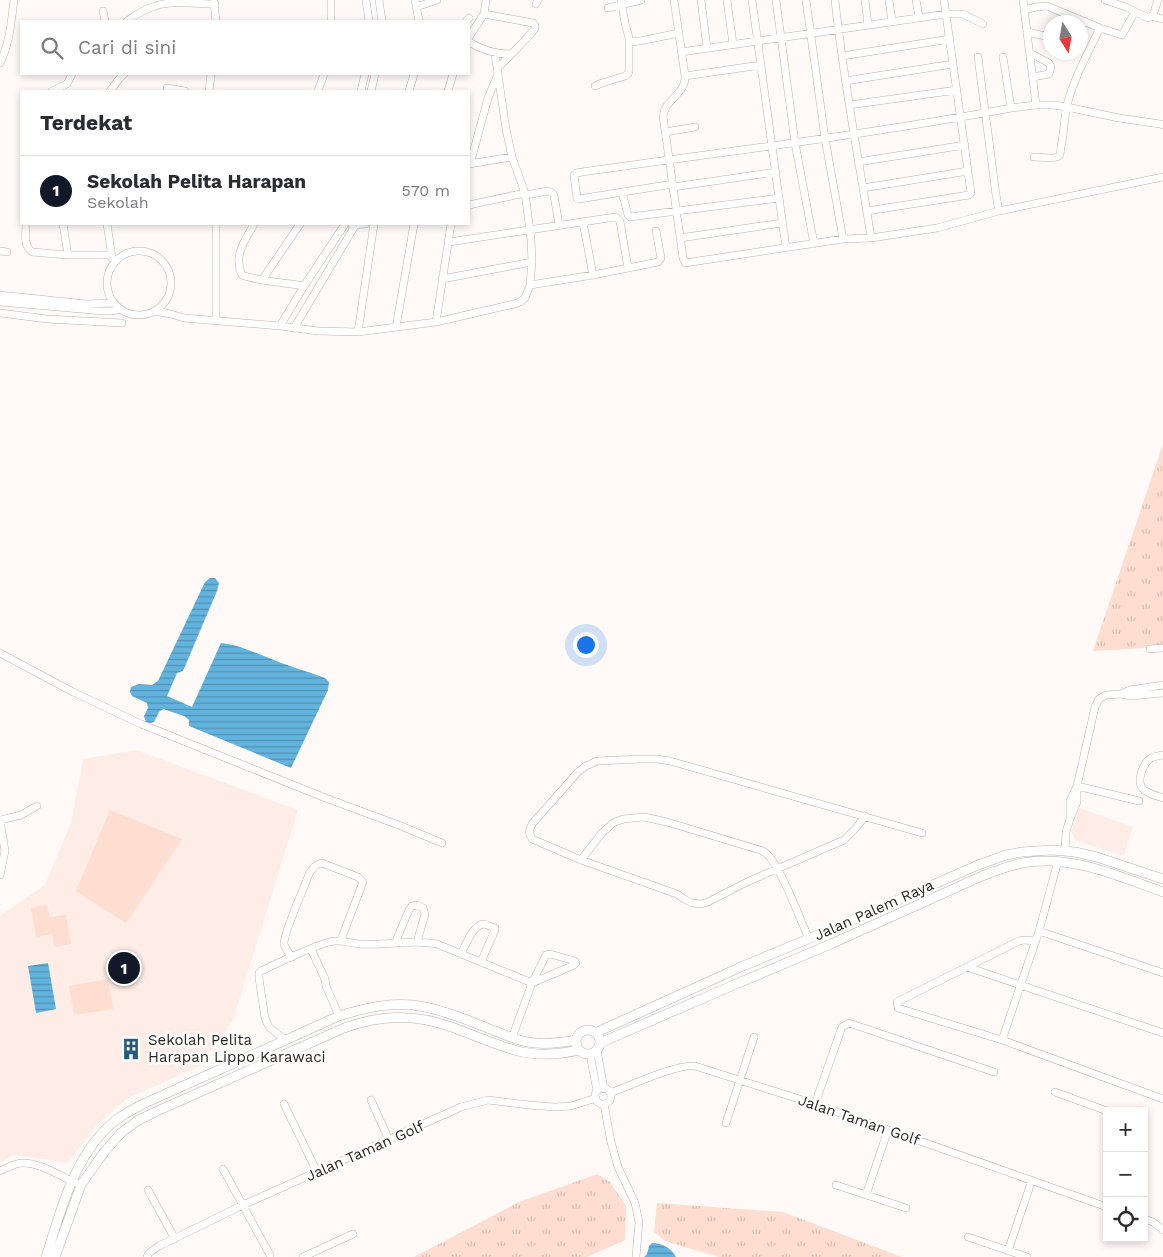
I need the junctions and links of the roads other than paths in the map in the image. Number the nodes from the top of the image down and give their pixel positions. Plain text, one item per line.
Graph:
1 (14, 0) edge
2 (331, 0) edge
3 (366, 0) edge
4 (379, 0) edge
5 (437, 0) edge
6 (486, 0) edge
7 (641, 0) edge
8 (674, 0) edge
9 (701, 0) edge
10 (727, 0) edge
11 (752, 0) edge
12 (776, 0) edge
13 (806, 0) edge
14 (835, 0) edge
15 (865, 0) edge
16 (889, 0) edge
17 (916, 0) edge
18 (944, 0) edge
19 (1023, 0) edge
20 (1105, 0) edge
21 (1131, 0) edge
22 (1158, 0) edge
23 (214, 2) edge
24 (622, 2) edge
25 (156, 3) edge
26 (416, 4) edge
27 (1126, 7) junction
28 (608, 8) dead end
29 (1024, 10) junction
30 (103, 11) dead end
31 (1135, 12) junction
32 (484, 14) junction
33 (946, 14) junction
34 (1151, 16) junction
35 (919, 17) junction
36 (1163, 19) edge
37 (105, 20) edge
38 (128, 20) edge
39 (216, 20) edge
40 (331, 20) edge
41 (370, 20) edge
42 (382, 20) edge
43 (419, 20) edge
44 (892, 21) junction
45 (868, 24) junction
46 (983, 24) dead end
47 (1100, 28) junction
48 (838, 29) junction
49 (1027, 32) junction
50 (679, 33) junction
51 (810, 34) junction
52 (1043, 35) edge
53 (470, 36) edge
54 (781, 37) junction
55 (950, 39) junction
56 (758, 41) junction
57 (629, 42) junction
58 (470, 43) edge
59 (733, 44) junction
60 (707, 48) junction
61 (1089, 50) joint
62 (682, 52) junction
63 (495, 54) junction
64 (510, 54) junction
65 (1030, 54) junction
66 (842, 56) junction
67 (978, 57) dead end
68 (1003, 57) dead end
69 (0, 63) edge
70 (953, 64) junction
71 (761, 65) junction
72 (498, 71) junction
73 (72, 75) edge
74 (123, 75) edge
75 (211, 75) edge
76 (324, 75) edge
77 (365, 75) edge
78 (376, 75) edge
79 (414, 75) edge
80 (453, 75) edge
81 (685, 76) junction
82 (1033, 77) junction
83 (845, 81) junction
84 (67, 84) junction
85 (595, 86) dead end
86 (167, 88) dead end
87 (54, 90) edge
88 (64, 90) edge
89 (111, 90) edge
90 (179, 90) edge
91 (208, 90) edge
92 (318, 90) edge
93 (361, 90) edge
94 (371, 90) edge
95 (409, 90) edge
96 (448, 90) edge
97 (957, 90) junction
98 (1036, 105) junction
99 (849, 106) junction
100 (1067, 107) junction
101 (1011, 108) junction
102 (986, 112) junction
103 (961, 117) junction
104 (1163, 125) edge
105 (695, 127) dead end
106 (665, 132) junction
107 (854, 135) junction
108 (824, 138) junction
109 (795, 143) junction
110 (965, 145) junction
111 (772, 146) junction
112 (512, 157) junction
113 (1034, 157) dead end
114 (668, 160) junction
115 (858, 162) junction
116 (470, 164) edge
117 (968, 171) junction
118 (776, 172) junction
119 (1163, 177) edge
120 (673, 185) junction
121 (863, 188) junction
122 (622, 192) junction
123 (526, 194) junction
124 (779, 198) junction
125 (470, 205) edge
126 (867, 211) junction
127 (999, 211) junction
128 (677, 212) junction
129 (583, 222) junction
130 (782, 223) junction
131 (26, 225) edge
132 (63, 225) edge
133 (107, 225) edge
134 (216, 225) edge
135 (253, 225) edge
136 (299, 225) edge
137 (343, 225) edge
138 (355, 225) edge
139 (374, 225) edge
140 (414, 225) edge
141 (451, 225) edge
142 (559, 225) junction
143 (530, 229) junction
144 (656, 231) dead end
145 (680, 238) junction
146 (870, 238) junction
147 (843, 239) junction
148 (449, 242) junction
149 (814, 244) junction
150 (786, 248) junction
151 (68, 255) junction
152 (111, 255) junction
153 (532, 262) junction
154 (114, 263) junction
155 (628, 268) junction
156 (593, 275) junction
157 (442, 279) junction
158 (262, 280) junction
159 (530, 285) junction
160 (304, 286) junction
161 (0, 295) edge
162 (168, 297) junction
163 (0, 302) edge
164 (114, 303) junction
165 (120, 309) junction
166 (154, 311) junction
167 (0, 313) edge
168 (171, 314) junction
169 (216, 320) junction
170 (436, 322) junction
171 (122, 323) dead end
172 (280, 326) junction
173 (396, 327) junction
174 (294, 328) junction
175 (358, 332) junction
176 (1163, 648) edge
177 (1150, 650) dead end
178 (0, 653) edge
179 (1163, 685) edge
180 (1163, 692) edge
181 (1121, 694) junction
182 (1163, 755) edge
183 (1077, 786) junction
184 (1163, 798) edge
185 (1139, 801) dead end
186 (37, 806) dead end
187 (864, 816) junction
188 (922, 833) dead end
189 (442, 844) dead end
190 (1065, 851) junction
191 (581, 860) junction
192 (1058, 861) junction
193 (778, 869) junction
194 (0, 875) edge
195 (1163, 879) edge
196 (1163, 892) edge
197 (1039, 931) junction
198 (809, 939) junction
199 (341, 940) junction
200 (1036, 940) junction
201 (417, 942) junction
202 (394, 943) junction
203 (311, 949) junction
204 (461, 954) junction
205 (292, 957) junction
206 (481, 962) junction
207 (966, 967) junction
208 (1163, 973) edge
209 (532, 983) junction
210 (1021, 985) junction
211 (341, 1016) junction
212 (595, 1033) junction
213 (1163, 1033) edge
214 (754, 1037) dead end
215 (512, 1038) junction
216 (285, 1040) junction
217 (576, 1040) junction
218 (1002, 1040) junction
219 (596, 1049) junction
220 (580, 1050) junction
221 (994, 1072) dead end
222 (740, 1080) junction
223 (1055, 1092) dead end
224 (602, 1093) junction
225 (1163, 1099) edge
226 (371, 1100) dead end
227 (284, 1104) dead end
228 (604, 1104) junction
229 (815, 1104) junction
230 (1103, 1110) edge
231 (726, 1123) dead end
232 (888, 1130) junction
233 (389, 1140) junction
234 (223, 1169) dead end
235 (0, 1171) edge
236 (318, 1172) junction
237 (1032, 1180) junction
238 (71, 1182) junction
239 (836, 1185) dead end
240 (82, 1186) junction
241 (148, 1190) dead end
242 (866, 1195) junction
243 (243, 1205) junction
244 (1103, 1205) edge
245 (906, 1208) dead end
246 (1148, 1220) edge
247 (1163, 1230) edge
248 (353, 1234) dead end
249 (968, 1237) dead end
250 (175, 1239) junction
251 (1008, 1251) junction
252 (269, 1256) edge
253 (46, 1257) edge
254 (55, 1257) edge
255 (147, 1257) edge
256 (278, 1257) edge
257 (303, 1257) edge
258 (636, 1257) edge
259 (1026, 1257) edge

1 - 69 street
2 - 40 street
3 - 41 street
4 - 42 street
5 - 26 street
6 - 32 street
7 - 24 street
8 - 50 street
9 - 60 street
10 - 59 street
11 - 56 street
12 - 54 street
13 - 51 street
14 - 48 street
15 - 45 street
16 - 44 street
17 - 35 street
18 - 33 street
19 - 29 street
20 - 27 street
21 - 27 street
22 - 34 street
23 - 25 street
23 - 39 street
24 - 28 street
24 - 57 street
25 - 38 street
26 - 43 street
27 - 31 street
29 - 47 street
29 - 49 street
30 - 37 street
31 - 34 street
31 - 47 street
32 - 53 street
32 - 64 street
33 - 35 street
33 - 46 street
33 - 55 street
34 - 36 street
35 - 44 street
44 - 45 street
45 - 48 street
47 - 61 street
48 - 51 street
48 - 66 street
49 - 52 street
49 - 65 street
50 - 57 street
50 - 62 street
51 - 54 street
51 - 108 street
54 - 56 street
54 - 109 street
55 - 66 street
55 - 70 street
56 - 59 street
56 - 71 street
57 - 85 street
58 - 63 street
59 - 60 street
60 - 62 street
61 - 100 street
62 - 81 street
63 - 64 street
63 - 72 street
64 - 72 street
65 - 82 street
65 - 82 street
66 - 83 street
67 - 102 street
68 - 101 street
70 - 83 street
70 - 97 street
71 - 81 street
71 - 111 street
72 - 112 street
72 - 116 street
73 - 84 street
74 - 89 street
75 - 91 street
76 - 92 street
77 - 93 street
78 - 94 street
79 - 95 street
80 - 96 street
81 - 106 street
82 - 98 street
83 - 99 street
84 - 87 street
84 - 88 street
86 - 90 street
97 - 99 street
97 - 103 street
98 - 100 street
98 - 101 street
99 - 107 street
100 - 104 street
100 - 113 street
101 - 102 street
102 - 103 street
102 - 127 street
103 - 107 street
103 - 110 street
105 - 106 street
106 - 114 street
107 - 108 street
107 - 115 street
108 - 109 street
108 - 147 street
109 - 111 street
109 - 149 street
110 - 115 street
110 - 117 street
111 - 114 street
111 - 118 street
112 - 116 street
112 - 123 street
114 - 120 street
114 - 122 street
115 - 121 street
117 - 121 street
117 - 126 street
118 - 120 street
118 - 124 street
119 - 127 street
120 - 122 street
120 - 128 street
121 - 126 street
122 - 128 street
123 - 125 street
123 - 142 street
123 - 143 street
124 - 128 street
124 - 130 street
126 - 146 street
127 - 146 street
128 - 145 street
129 - 142 street
129 - 155 street
129 - 156 street
130 - 145 street
130 - 150 street
131 - 151 street
132 - 151 street
133 - 152 street
134 - 169 street
135 - 158 street
136 - 158 street
137 - 160 street
138 - 174 street
139 - 175 street
140 - 173 street
141 - 148 street
142 - 143 street
143 - 148 street
143 - 153 street
144 - 155 street
145 - 150 street
146 - 147 street
147 - 149 street
148 - 157 street
149 - 150 street
151 - 152 street
152 - 154 street
153 - 157 street
153 - 159 street
154 - 162 street
154 - 164 street
155 - 156 street
156 - 159 street
157 - 170 street
158 - 160 street
159 - 170 street
160 - 172 street
161 - 164 street
162 - 166 street
162 - 168 street
163 - 165 street
164 - 165 street
165 - 166 street
166 - 168 street
167 - 171 street
168 - 169 street
169 - 172 street
170 - 173 street
172 - 174 street
173 - 175 street
174 - 175 street
176 - 177 street
178 - 189 street
179 - 181 street
180 - 181 street
181 - 183 street
182 - 184 street
183 - 185 street
183 - 190 street
186 - 194 street
187 - 188 street
187 - 191 street
187 - 193 street
190 - 195 street, Jalan Palem Raya
190 - 198 street, Jalan Palem Raya
191 - 193 street
191 - 193 street
192 - 196 street, Jalan Palem Raya
192 - 197 street
192 - 219 street, Jalan Palem Raya
193 - 198 street
197 - 200 street
197 - 208 street
198 - 212 street, Jalan Palem Raya
199 - 202 street
199 - 203 street
199 - 205 street
200 - 207 street
200 - 210 street
201 - 202 street
201 - 202 street
201 - 204 street
203 - 205 street
203 - 211 street
204 - 206 street
204 - 206 street
205 - 216 street
206 - 209 street
207 - 210 street
207 - 218 street
209 - 209 street
209 - 215 street
210 - 213 street
210 - 218 street
211 - 215 street
211 - 216 street
212 - 217 street
212 - 219 street
214 - 222 street
215 - 217 street
216 - 238 street
217 - 220 street
218 - 225 street
219 - 220 street
219 - 224 street
220 - 240 street
221 - 229 street
222 - 224 street, Jalan Taman Golf
222 - 229 street, Jalan Taman Golf
222 - 231 street
223 - 230 street
224 - 228 street
224 - 228 street
224 - 233 street, Jalan Taman Golf
226 - 233 street
227 - 236 street
228 - 258 street
229 - 232 street, Jalan Taman Golf
232 - 237 street, Jalan Taman Golf
232 - 242 street
233 - 236 street, Jalan Taman Golf
234 - 243 street
235 - 238 street
236 - 243 street, Jalan Taman Golf
237 - 244 street, Jalan Taman Golf
237 - 251 street
238 - 240 street
238 - 253 street
239 - 242 street
240 - 254 street
241 - 250 street
242 - 245 street
243 - 250 street, Jalan Taman Golf
243 - 252 street
246 - 247 street
248 - 257 street
249 - 251 street
250 - 255 street, Jalan Taman Golf
251 - 259 street
252 - 256 street

